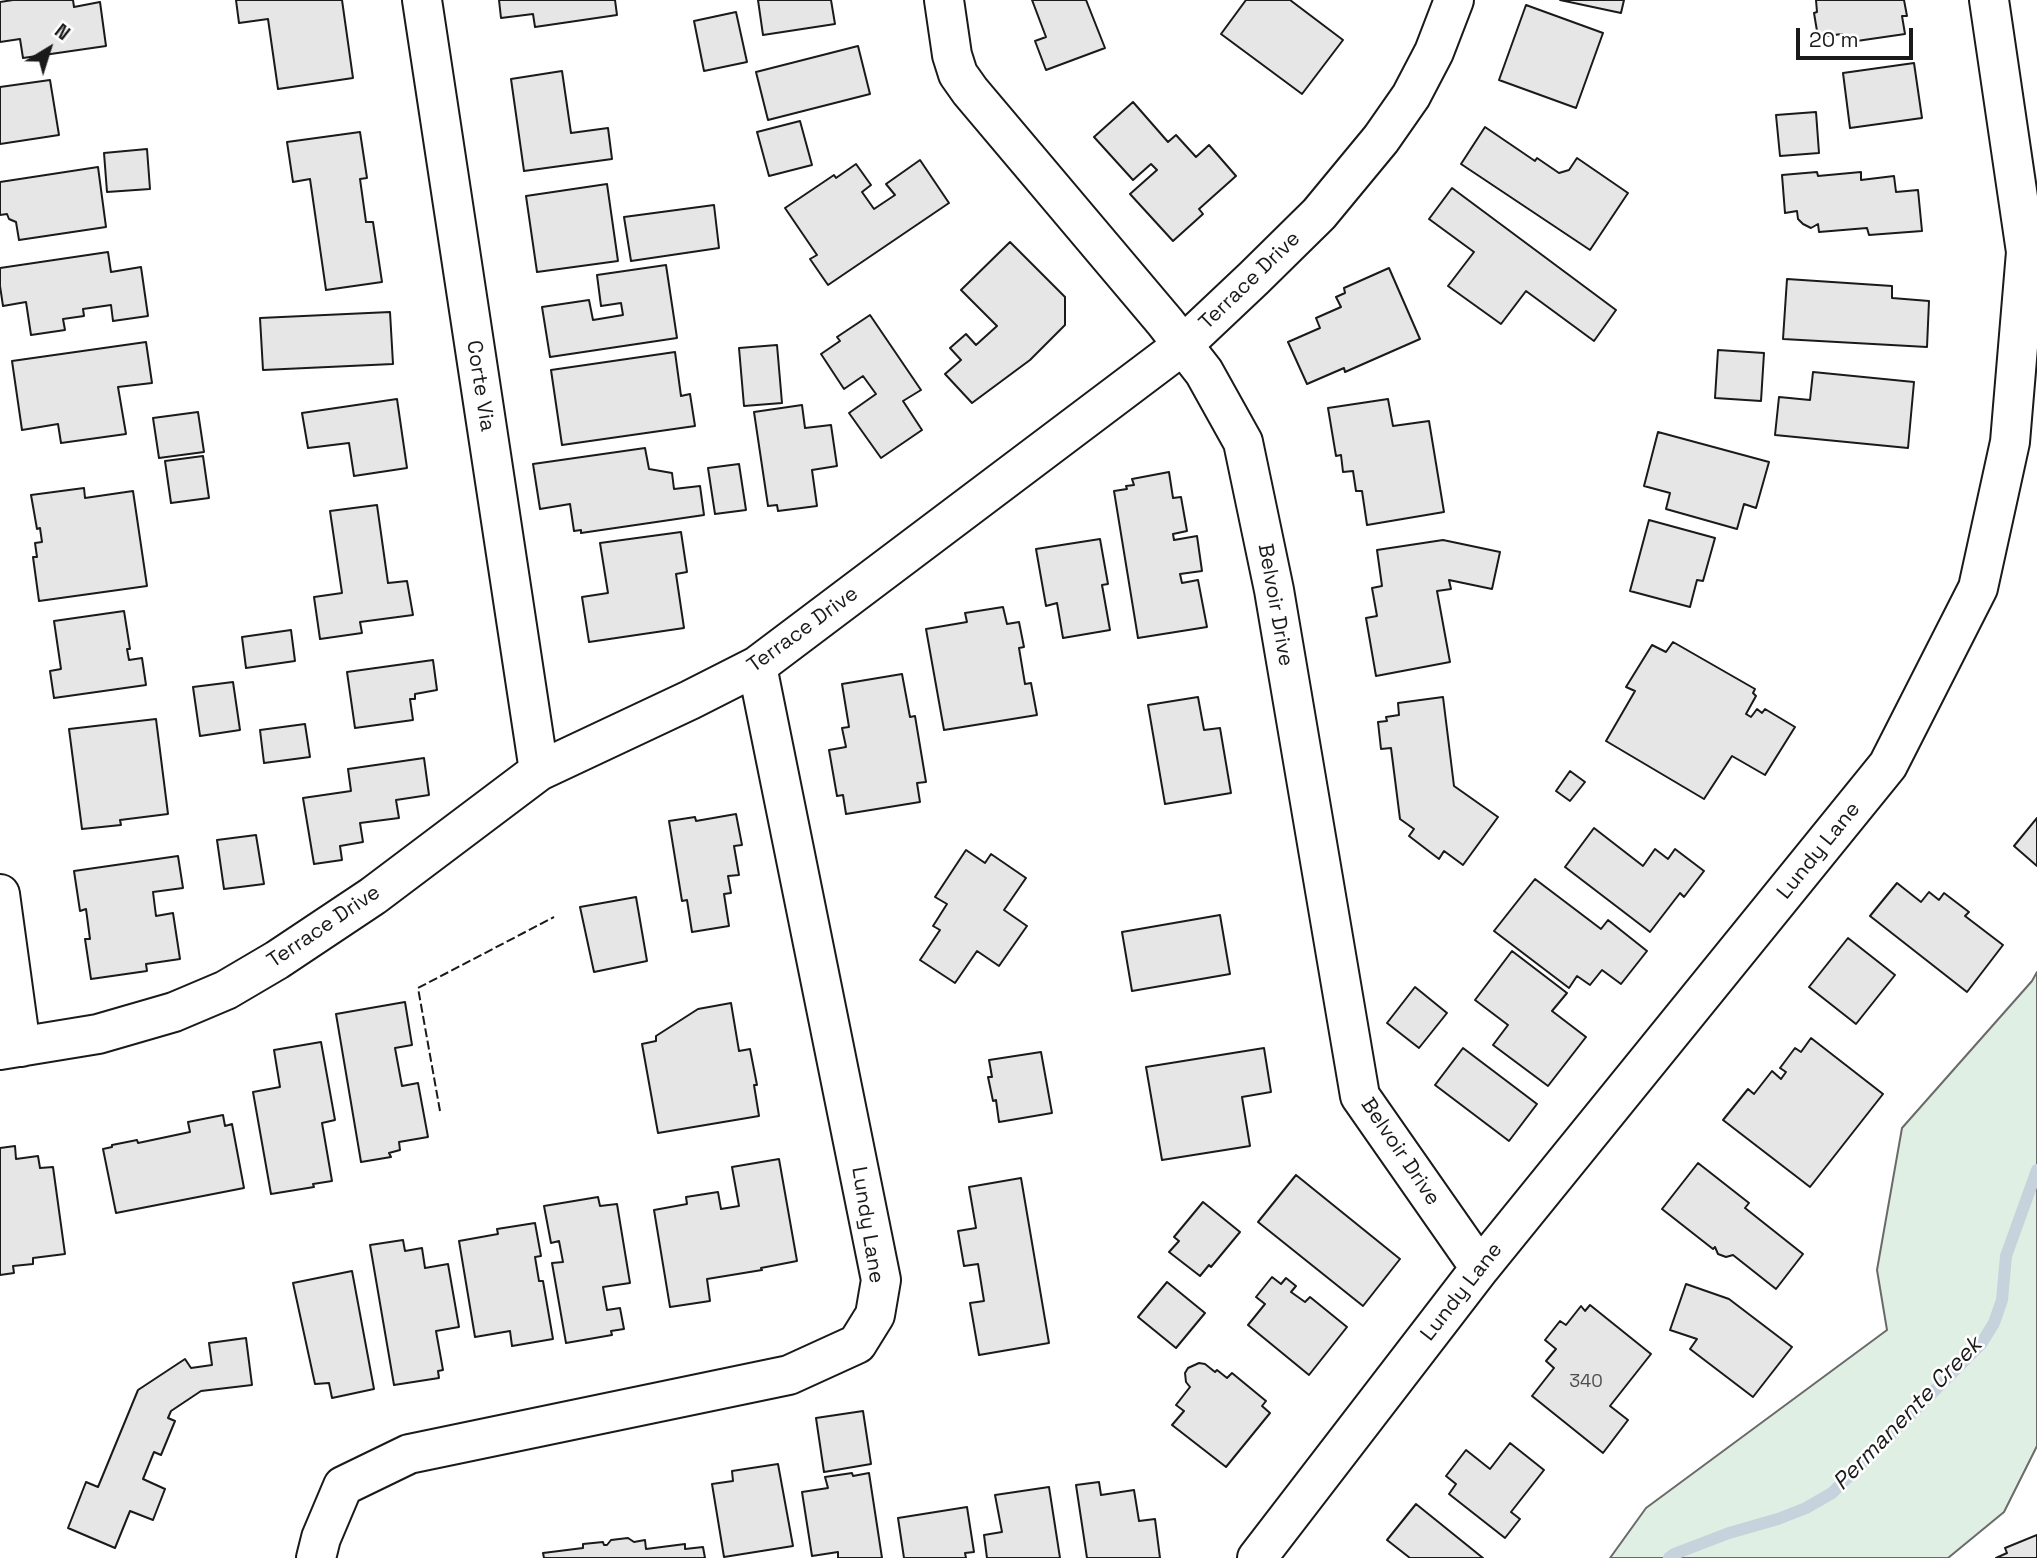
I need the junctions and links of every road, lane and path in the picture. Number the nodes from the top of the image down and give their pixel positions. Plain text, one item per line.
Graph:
1 (422, 0) edge
2 (944, 0) edge
3 (1454, 0) edge
4 (1989, 0) edge
5 (1183, 345) junction
6 (757, 666) junction
7 (539, 771) junction
8 (0, 894) edge
9 (10, 1049) edge
10 (1480, 1268) junction
11 (316, 1558) edge
12 (1256, 1558) edge

1 - 7 street, Corte Via
2 - 5 street, Belvoir Drive
3 - 5 street, Terrace Drive
4 - 10 street, Lundy Lane
5 - 6 street, Terrace Drive
5 - 10 street, Belvoir Drive
6 - 7 street, Terrace Drive
6 - 11 street, Lundy Lane
7 - 9 street, Terrace Drive
8 - 9 street
10 - 12 street, Lundy Lane

